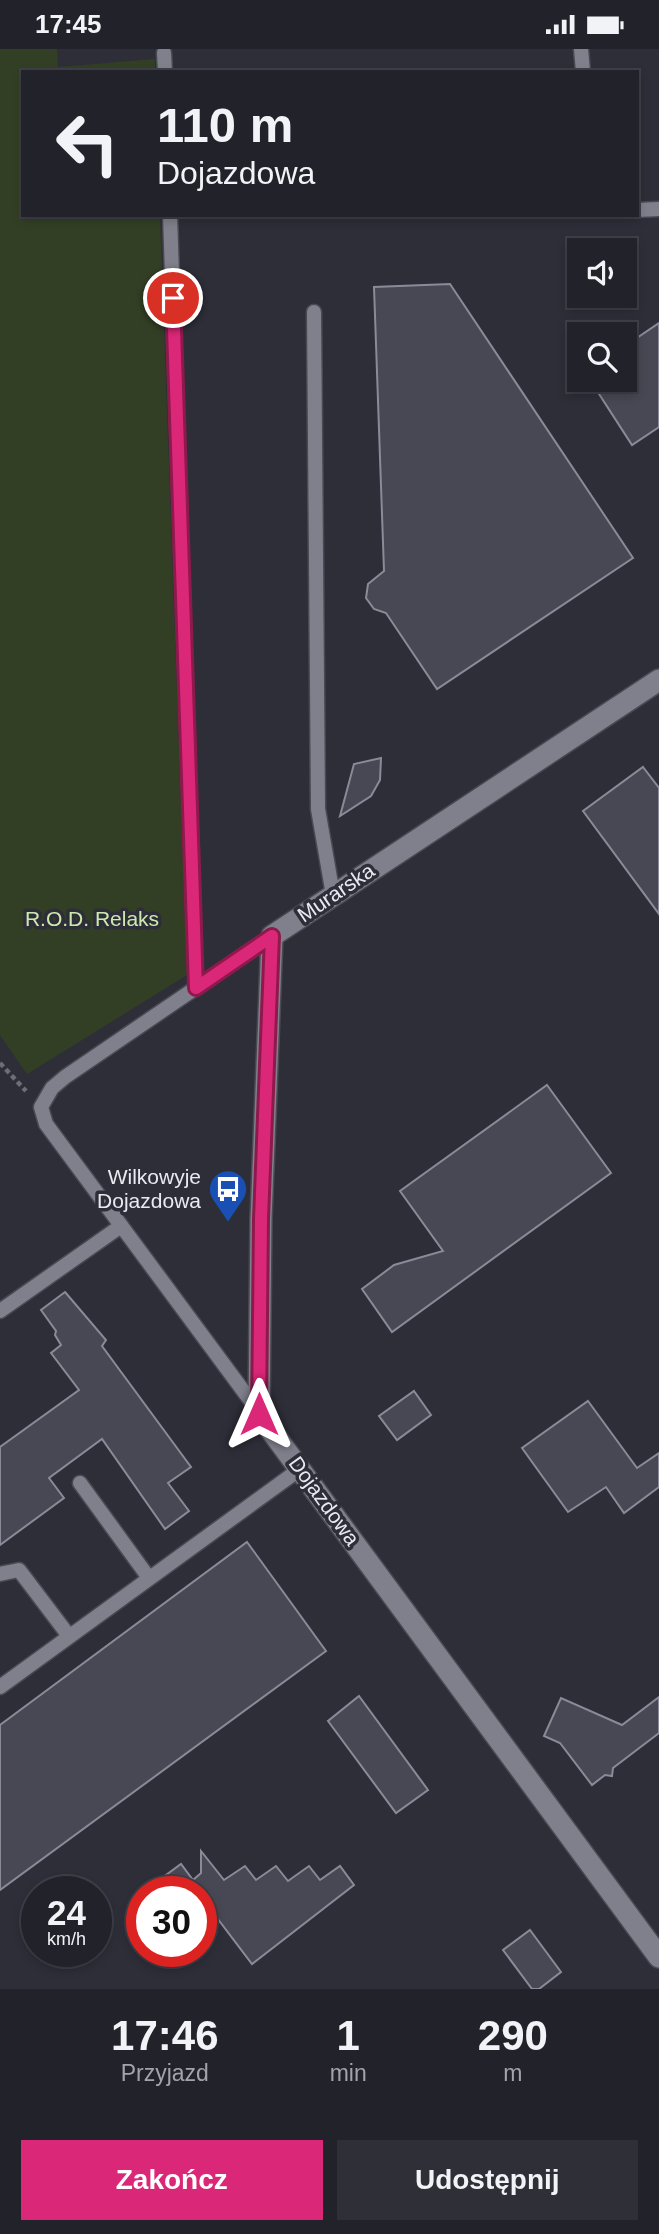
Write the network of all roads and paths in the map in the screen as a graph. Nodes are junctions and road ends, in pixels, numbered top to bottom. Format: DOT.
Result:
graph roads {
  1 [pos="581,49"];
  2 [pos="164,53"];
  3 [pos="165,70"];
  4 [pos="583,70"];
  5 [pos="659,209"];
  6 [pos="639,210"];
  7 [pos="170,217"];
  8 [pos="314,311"];
  9 [pos="659,680"];
  10 [pos="333,895"];
  11 [pos="272,936"];
  12 [pos="196,988"];
  13 [pos="0,1063"];
  14 [pos="41,1107"];
  15 [pos="121,1226"];
  16 [pos="0,1311"];
  17 [pos="259,1414"];
  18 [pos="300,1469"];
  19 [pos="79,1483"];
  20 [pos="0,1574"];
  21 [pos="149,1578"];
  22 [pos="69,1636"];
  23 [pos="0,1686"];
  24 [pos="659,1957"];
  1 -- 4 [label="lane"];
  2 -- 3 [label="lane"];
  5 -- 6 [label="lane"];
  7 -- 12 [label="lane"];
  8 -- 10 [label="lane"];
  9 -- 10 [label="street, Murarska"];
  10 -- 11 [label="street, Murarska"];
  11 -- 12 [label="lane"];
  11 -- 17 [label="street"];
  12 -- 14 [label="lane"];
  13 -- 14 [label="path"];
  14 -- 15 [label="lane, Dojazdowa"];
  15 -- 16 [label="lane"];
  15 -- 17 [label="lane, Dojazdowa"];
  17 -- 18 [label="street, Dojazdowa"];
  18 -- 21 [label="lane"];
  18 -- 24 [label="street, Dojazdowa"];
  19 -- 21 [label="lane"];
  20 -- 22 [label="lane"];
  21 -- 22 [label="lane"];
  22 -- 23 [label="lane"];
}
